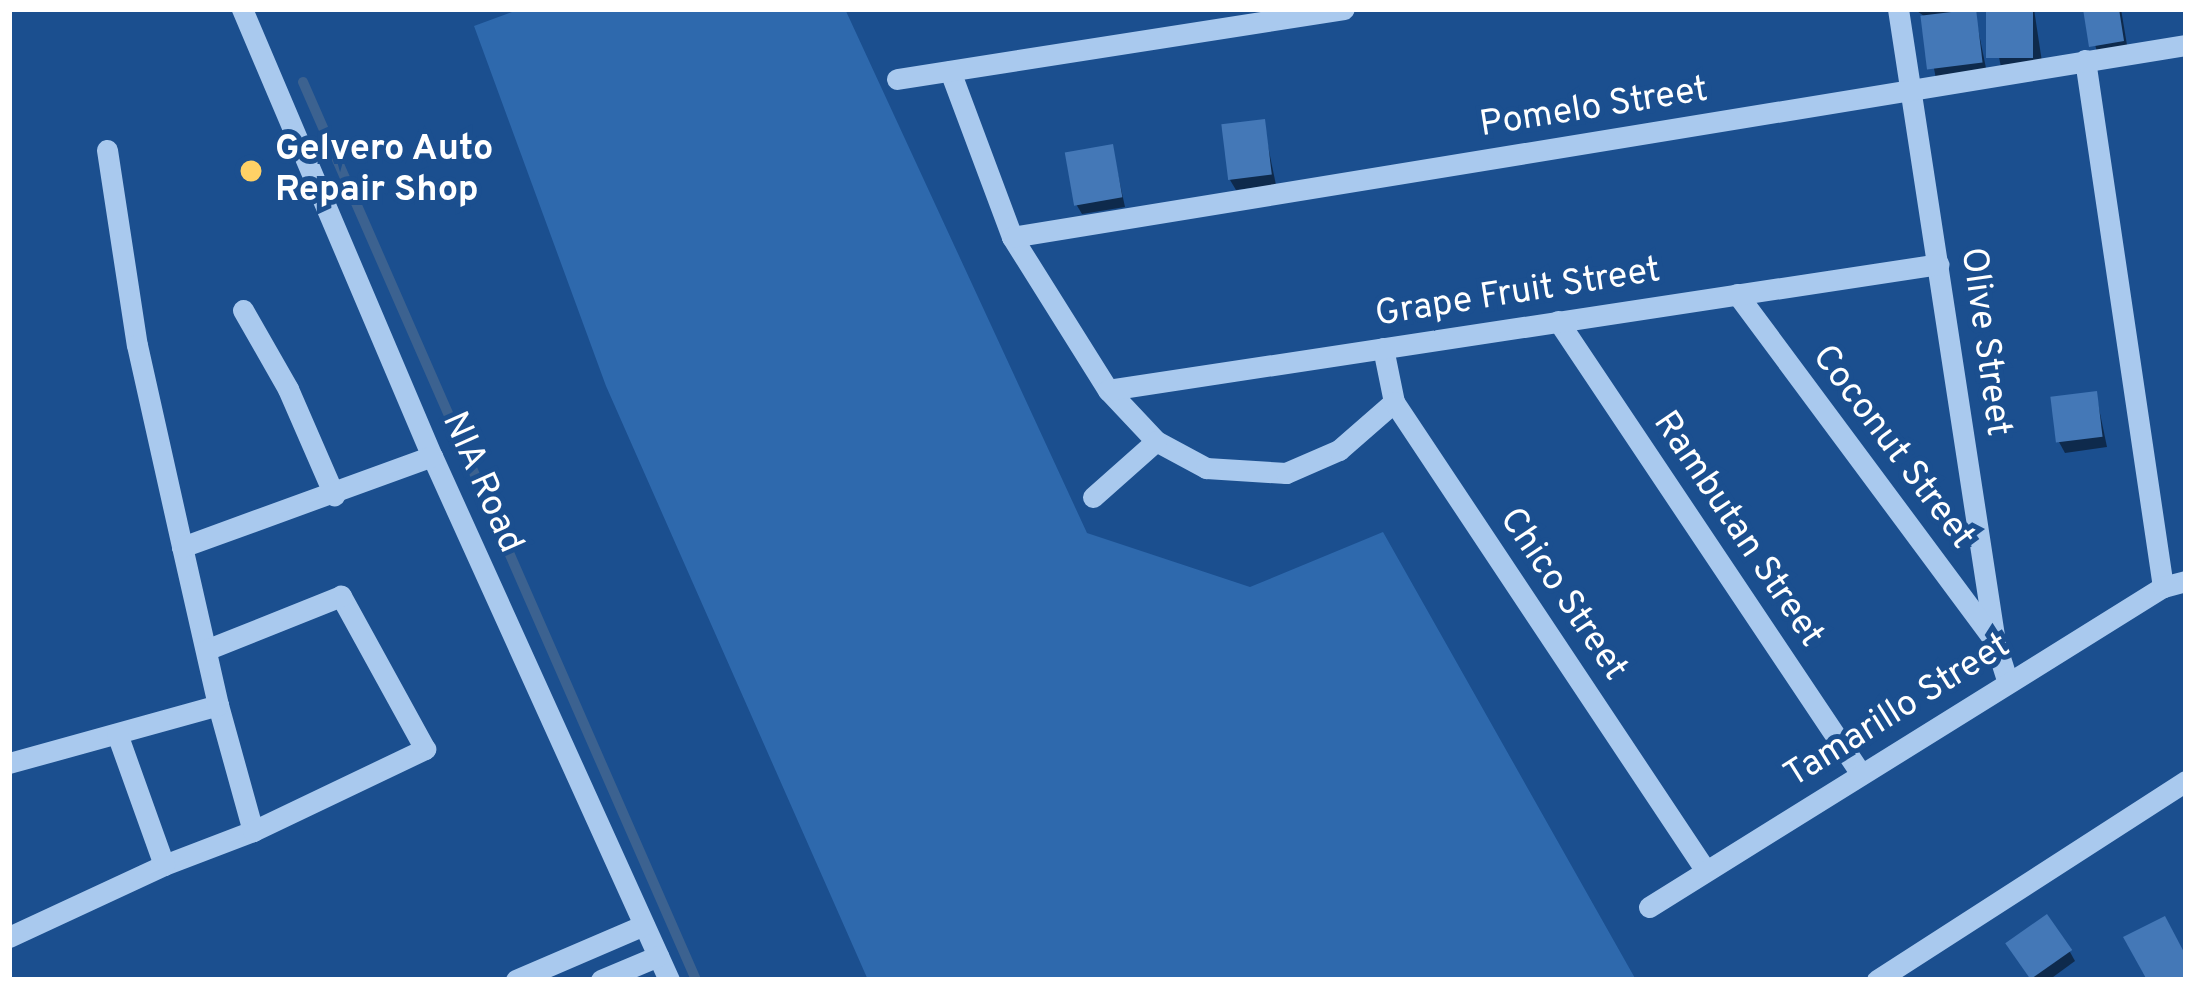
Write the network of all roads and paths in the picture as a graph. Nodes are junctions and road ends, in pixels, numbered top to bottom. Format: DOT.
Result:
graph roads {
  1 [pos="242,9"];
  2 [pos="1344,9"];
  3 [pos="1898,9"];
  4 [pos="2186,45"];
  5 [pos="2085,60"];
  6 [pos="950,71"];
  7 [pos="897,79"];
  8 [pos="1912,92"];
  9 [pos="107,150"];
  10 [pos="1012,237"];
  11 [pos="1939,264"];
  12 [pos="1737,294"];
  13 [pos="243,310"];
  14 [pos="1558,321"];
  15 [pos="1383,348"];
  16 [pos="1108,390"];
  17 [pos="1394,402"];
  18 [pos="1156,441"];
  19 [pos="433,456"];
  20 [pos="334,495"];
  21 [pos="1093,497"];
  22 [pos="182,547"];
  23 [pos="2186,581"];
  24 [pos="2163,587"];
  25 [pos="1995,642"];
  26 [pos="206,650"];
  27 [pos="2008,683"];
  28 [pos="218,705"];
  29 [pos="117,734"];
  30 [pos="9,763"];
  31 [pos="1861,774"];
  32 [pos="2186,781"];
  33 [pos="253,830"];
  34 [pos="164,865"];
  35 [pos="1706,871"];
  36 [pos="1649,907"];
  37 [pos="644,925"];
  38 [pos="9,937"];
  39 [pos="658,956"];
  40 [pos="516,980"];
  41 [pos="602,980"];
  42 [pos="669,980"];
  43 [pos="1877,980"];
  1 -- 19 [label="street, NIA Road"];
  2 -- 6 [label="street"];
  3 -- 8 [label="street, Olive Street"];
  4 -- 5 [label="street, Pomelo Street"];
  5 -- 8 [label="street, Pomelo Street"];
  5 -- 24 [label="street"];
  6 -- 7 [label="street"];
  6 -- 10 [label="street"];
  8 -- 10 [label="street, Pomelo Street"];
  8 -- 11 [label="street, Olive Street"];
  9 -- 22 [label="street"];
  10 -- 16 [label="street"];
  11 -- 12 [label="street, Grape Fruit Street"];
  11 -- 25 [label="street, Olive Street"];
  12 -- 14 [label="street, Grape Fruit Street"];
  12 -- 25 [label="street, Coconut Street"];
  13 -- 20 [label="street"];
  14 -- 15 [label="street, Grape Fruit Street"];
  14 -- 31 [label="street, Rambutan Street"];
  15 -- 16 [label="street, Grape Fruit Street"];
  15 -- 17 [label="street, Chico Street"];
  16 -- 18 [label="street"];
  17 -- 18 [label="street"];
  17 -- 35 [label="street, Chico Street"];
  18 -- 21 [label="street"];
  19 -- 20 [label="street"];
  19 -- 37 [label="street, NIA Road"];
  20 -- 22 [label="street"];
  22 -- 26 [label="street"];
  23 -- 24 [label="street, Tamarillo Street"];
  24 -- 27 [label="street, Tamarillo Street"];
  25 -- 27 [label="street, Olive Street"];
  26 -- 28 [label="street"];
  26 -- 33 [label="street"];
  27 -- 31 [label="street, Tamarillo Street"];
  28 -- 29 [label="street"];
  28 -- 33 [label="street"];
  29 -- 30 [label="street"];
  29 -- 34 [label="street"];
  31 -- 35 [label="street, Tamarillo Street"];
  32 -- 43 [label="street"];
  33 -- 34 [label="street"];
  34 -- 38 [label="street"];
  35 -- 36 [label="street, Tamarillo Street"];
  37 -- 39 [label="street, NIA Road"];
  37 -- 40 [label="street"];
  39 -- 41 [label="street"];
  39 -- 42 [label="street, NIA Road"];
}
